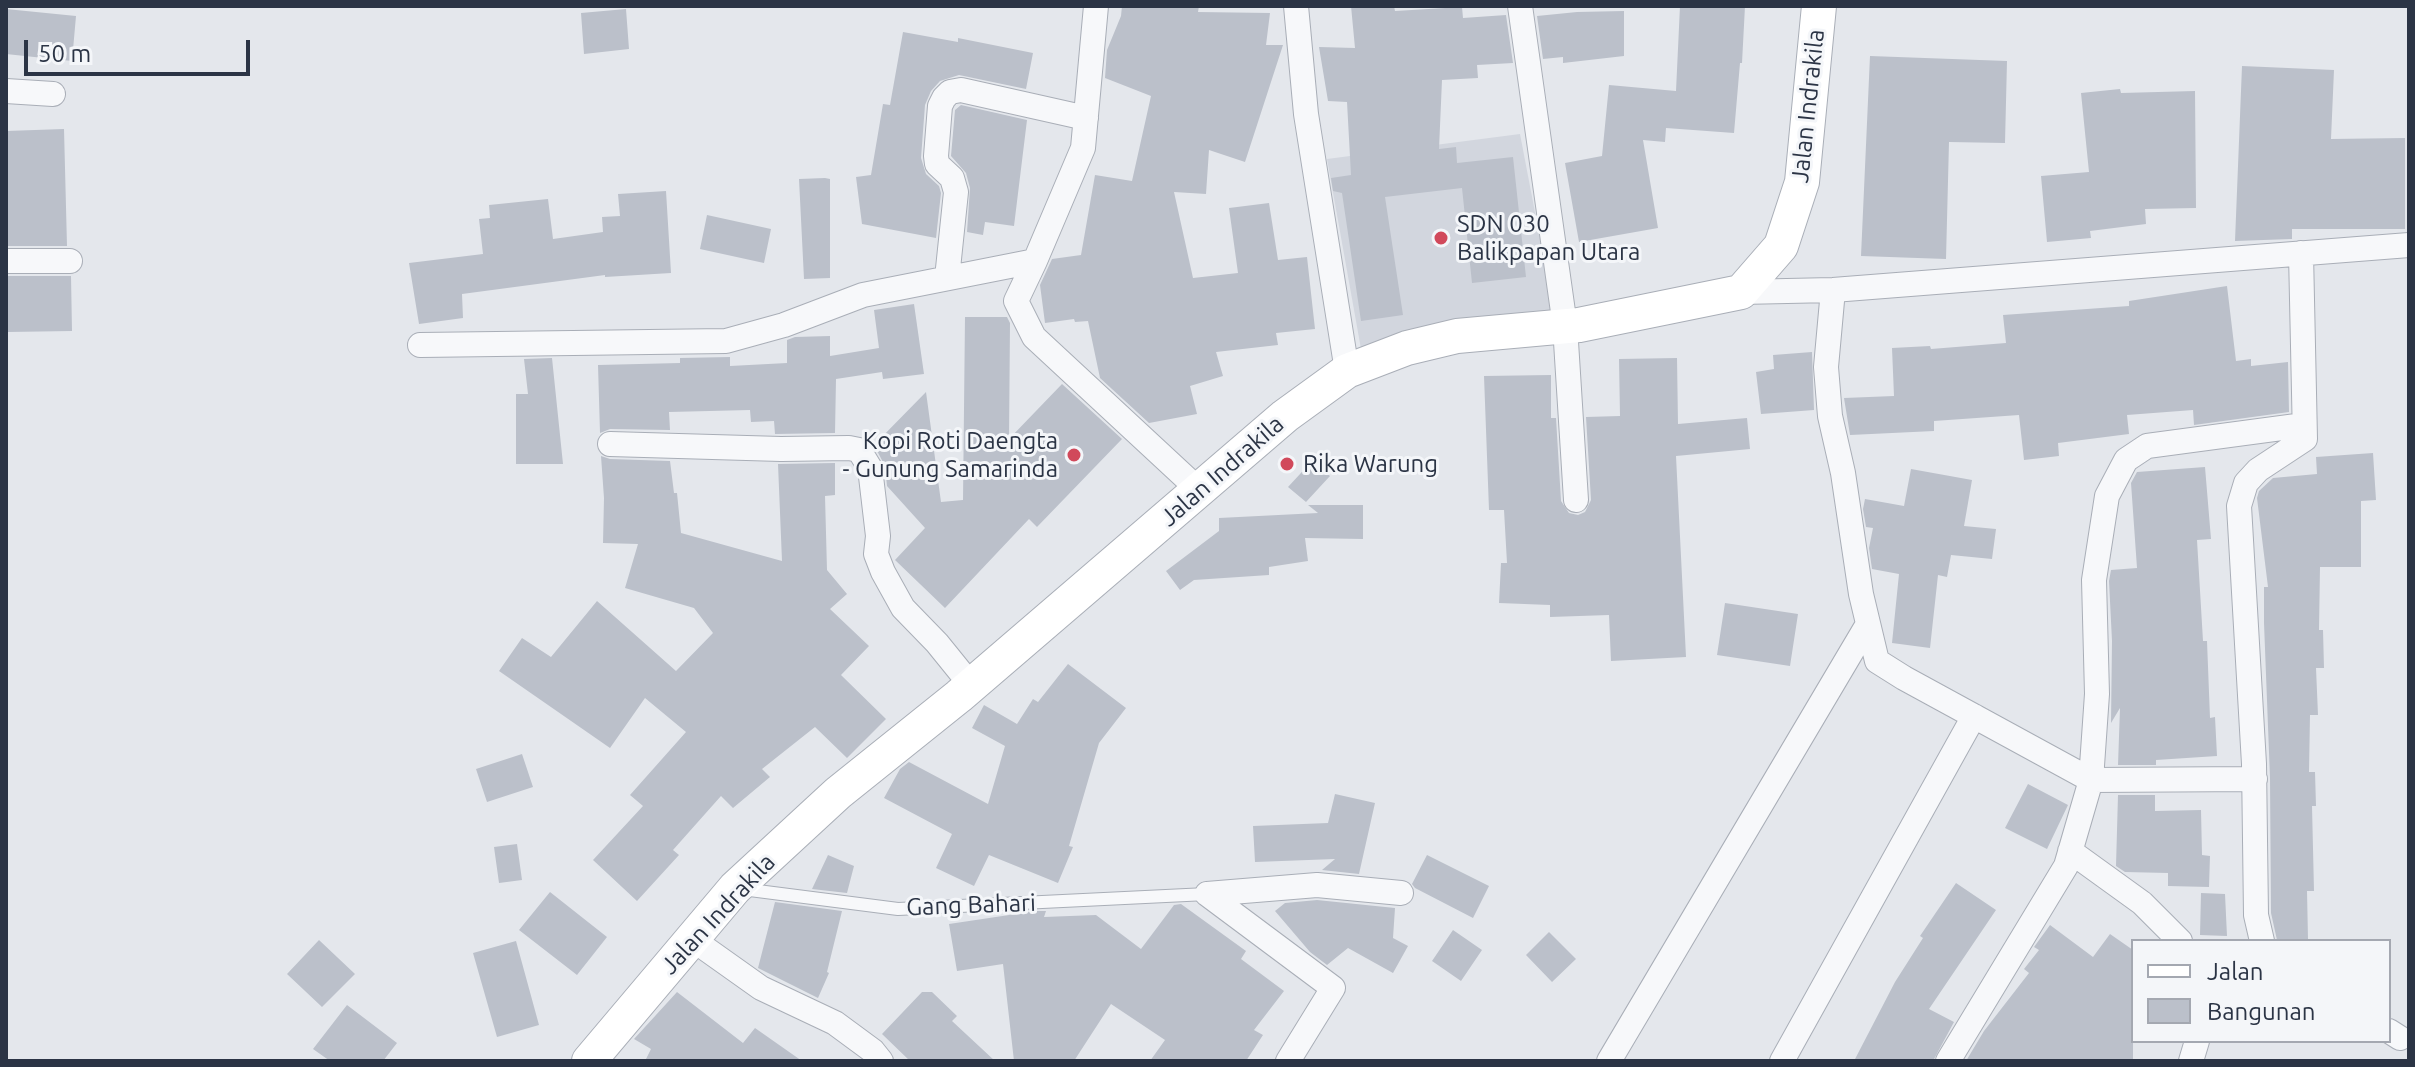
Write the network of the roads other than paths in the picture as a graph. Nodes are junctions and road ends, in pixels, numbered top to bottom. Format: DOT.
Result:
graph roads {
  1 [pos="1096,6"];
  2 [pos="1296,6"];
  3 [pos="1520,6"];
  4 [pos="1819,6"];
  5 [pos="6,91"];
  6 [pos="53,94"];
  7 [pos="1086,118"];
  8 [pos="2409,245"];
  9 [pos="2301,253"];
  10 [pos="6,261"];
  11 [pos="70,261"];
  12 [pos="1035,261"];
  13 [pos="947,278"];
  14 [pos="1833,290"];
  15 [pos="1741,292"];
  16 [pos="1565,326"];
  17 [pos="420,345"];
  18 [pos="1347,371"];
  19 [pos="2304,425"];
  20 [pos="610,444"];
  21 [pos="1200,491"];
  22 [pos="1576,500"];
  23 [pos="1868,624"];
  24 [pos="971,685"];
  25 [pos="1974,716"];
  26 [pos="2255,779"];
  27 [pos="2091,780"];
  28 [pos="2070,851"];
  29 [pos="735,888"];
  30 [pos="1401,893"];
  31 [pos="1207,894"];
  32 [pos="692,939"];
  33 [pos="2178,939"];
  34 [pos="2262,939"];
  35 [pos="589,1061"];
  36 [pos="881,1061"];
  37 [pos="1288,1061"];
  38 [pos="1609,1061"];
  39 [pos="1782,1061"];
  40 [pos="1948,1061"];
  1 -- 7 [label="street"];
  2 -- 18 [label="street"];
  3 -- 16 [label="street"];
  4 -- 15 [label="street, Jalan Indrakila"];
  5 -- 6 [label="street"];
  7 -- 12 [label="street"];
  7 -- 13 [label="street"];
  8 -- 9 [label="street"];
  9 -- 14 [label="street"];
  9 -- 19 [label="street"];
  10 -- 11 [label="street"];
  12 -- 13 [label="street"];
  12 -- 21 [label="street"];
  13 -- 17 [label="street"];
  14 -- 15 [label="street"];
  14 -- 23 [label="street"];
  15 -- 16 [label="street, Jalan Indrakila"];
  16 -- 18 [label="street, Jalan Indrakila"];
  16 -- 22 [label="street"];
  18 -- 21 [label="street, Jalan Indrakila"];
  19 -- 26 [label="street"];
  19 -- 27 [label="street"];
  20 -- 24 [label="street"];
  21 -- 24 [label="street, Jalan Indrakila"];
  23 -- 25 [label="street"];
  23 -- 38 [label="street"];
  24 -- 29 [label="street, Jalan Indrakila"];
  25 -- 27 [label="street"];
  25 -- 39 [label="street"];
  26 -- 27 [label="street"];
  26 -- 34 [label="street"];
  27 -- 28 [label="street"];
  28 -- 33 [label="street"];
  28 -- 40 [label="street"];
  29 -- 31 [label="lane, Gang Bahari"];
  29 -- 32 [label="street, Jalan Indrakila"];
  30 -- 31 [label="street"];
  31 -- 37 [label="street"];
  32 -- 35 [label="street, Jalan Indrakila"];
  32 -- 36 [label="street"];
}
